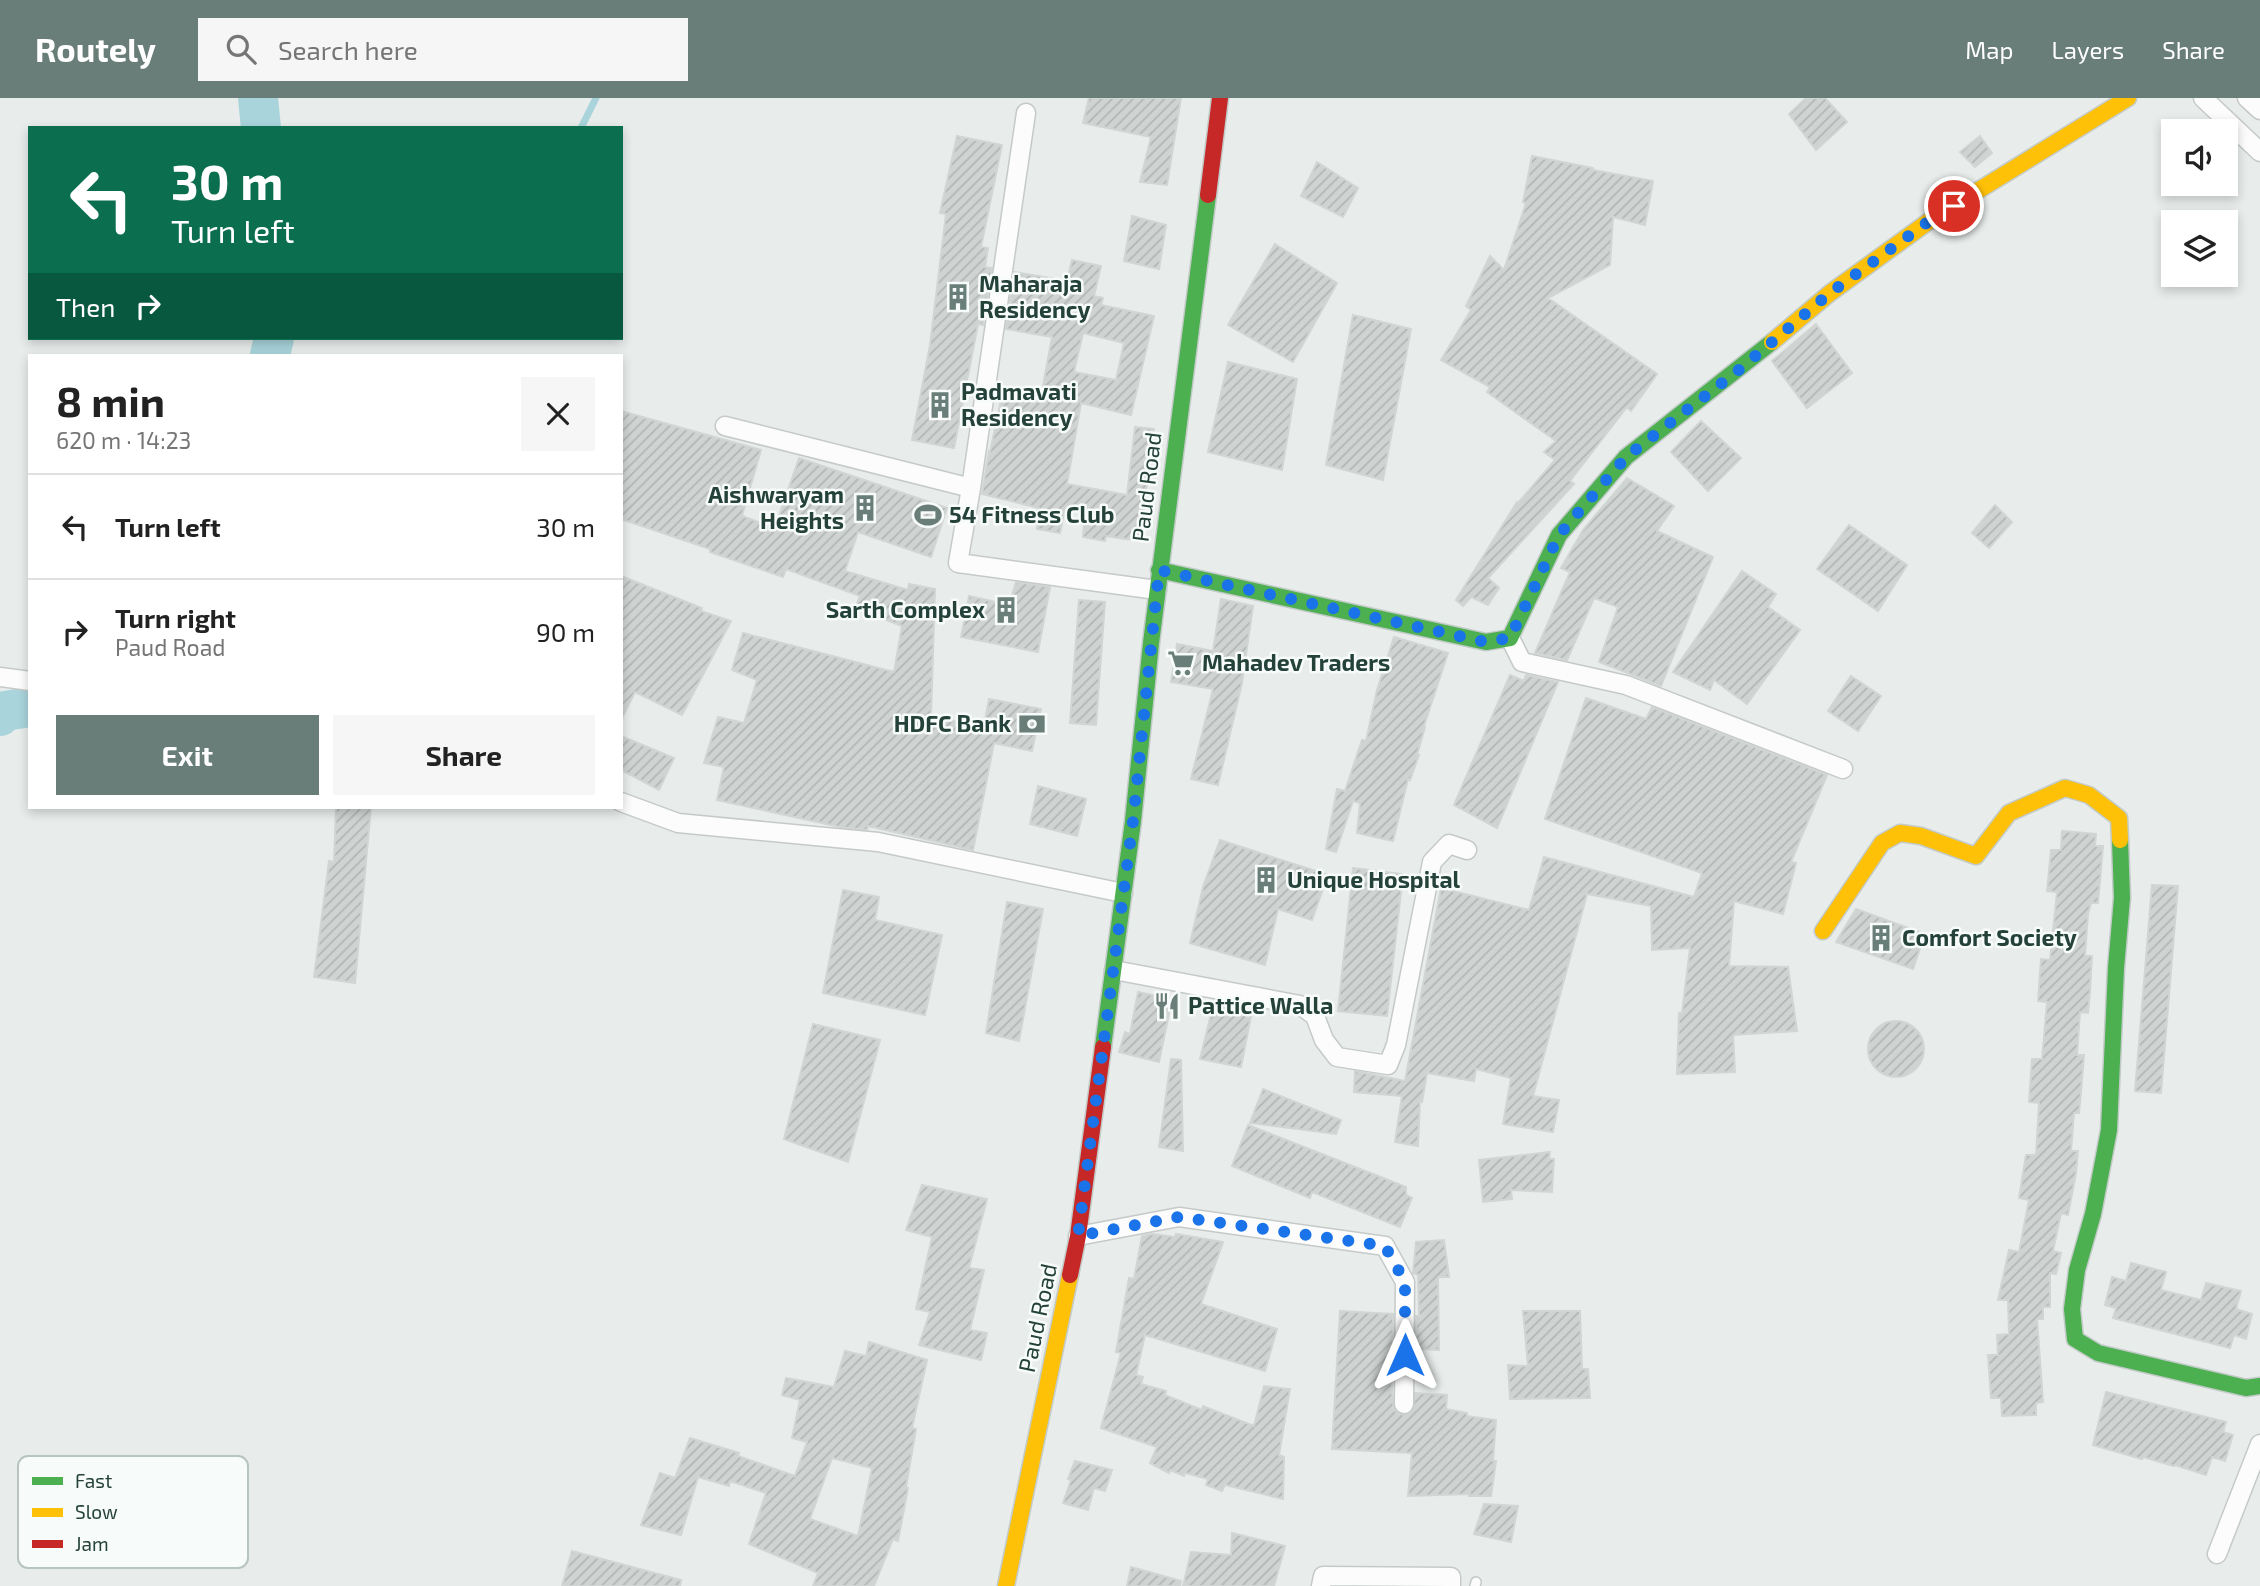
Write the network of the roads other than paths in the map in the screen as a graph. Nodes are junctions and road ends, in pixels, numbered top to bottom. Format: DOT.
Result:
graph roads {
  1 [pos="1220,98"];
  2 [pos="2128,98"];
  3 [pos="2203,98"];
  4 [pos="2247,98"];
  5 [pos="2260,110"];
  6 [pos="1026,113"];
  7 [pos="2260,152"];
  8 [pos="725,426"];
  9 [pos="971,488"];
  10 [pos="1159,570"];
  11 [pos="1157,590"];
  12 [pos="1510,638"];
  13 [pos="0,677"];
  14 [pos="28,681"];
  15 [pos="1843,769"];
  16 [pos="623,803"];
  17 [pos="1467,850"];
  18 [pos="1124,893"];
  19 [pos="1823,932"];
  20 [pos="1114,970"];
  21 [pos="1078,1236"];
  22 [pos="2260,1387"];
  23 [pos="1404,1404"];
  24 [pos="2260,1444"];
  25 [pos="2217,1554"];
  26 [pos="1006,1586"];
  27 [pos="1321,1586"];
  28 [pos="1451,1586"];
  1 -- 10 [label="street, Paud Road"];
  2 -- 12 [label="street"];
  3 -- 7 [label="street"];
  4 -- 5 [label="street"];
  6 -- 9 [label="street"];
  8 -- 9 [label="street"];
  9 -- 11 [label="street"];
  10 -- 11 [label="street, Paud Road"];
  10 -- 12 [label="street"];
  11 -- 18 [label="street, Paud Road"];
  12 -- 15 [label="street"];
  13 -- 14 [label="street"];
  16 -- 18 [label="street"];
  17 -- 20 [label="street"];
  18 -- 20 [label="street, Paud Road"];
  19 -- 22 [label="street"];
  20 -- 21 [label="street, Paud Road"];
  21 -- 23 [label="street"];
  21 -- 26 [label="street, Paud Road"];
  24 -- 25 [label="street"];
  27 -- 28 [label="street"];
}
